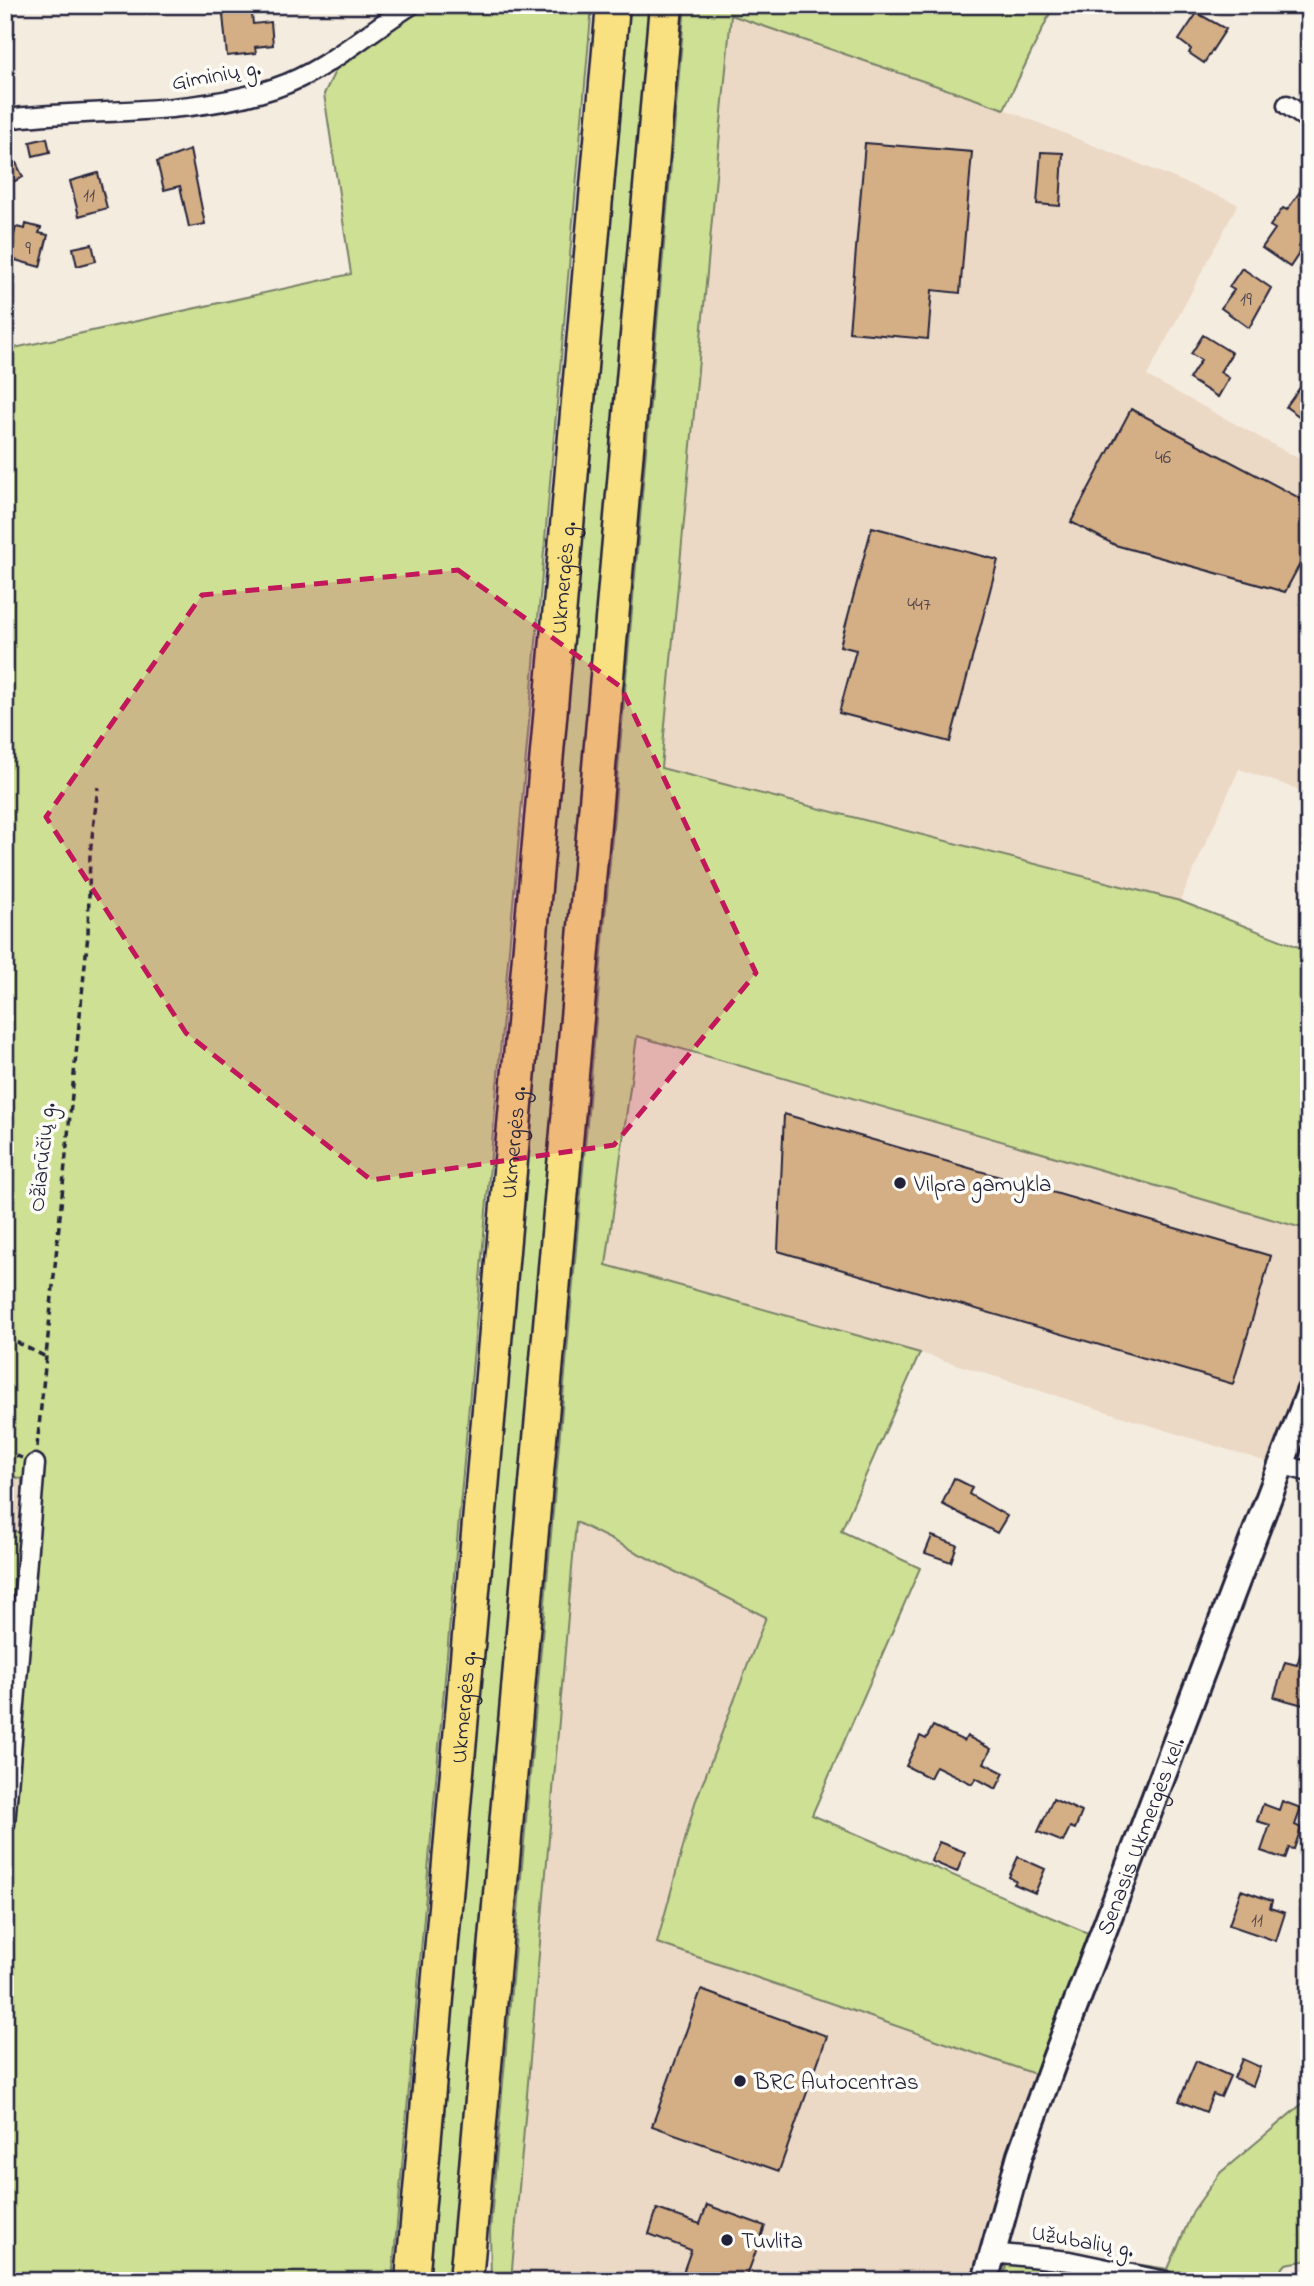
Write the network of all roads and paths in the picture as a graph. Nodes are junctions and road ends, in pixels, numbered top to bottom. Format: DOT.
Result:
graph roads {
  1 [pos="411,5"];
  2 [pos="613,5"];
  3 [pos="666,5"];
  4 [pos="1287,105"];
  5 [pos="5,119"];
  6 [pos="1309,120"];
  7 [pos="98,788"];
  8 [pos="5,1341"];
  9 [pos="46,1357"];
  10 [pos="1309,1392"];
  11 [pos="35,1464"];
  12 [pos="1281,1464"];
  13 [pos="1309,1472"];
  14 [pos="5,1824"];
  15 [pos="479,2127"];
  16 [pos="992,2252"];
  17 [pos="412,2281"];
  18 [pos="466,2281"];
  19 [pos="486,2281"];
  20 [pos="985,2281"];
  21 [pos="1165,2281"];
  1 -- 5 [label="street, Giminių g."];
  2 -- 17 [label="highway, Ukmergės g."];
  3 -- 15 [label="highway"];
  4 -- 6 [label="street"];
  7 -- 9 [label="path, Ožiarūčių g."];
  8 -- 9 [label="path"];
  9 -- 11 [label="path, Ožiarūčių g."];
  10 -- 12 [label="main road, Senasis Ukmergės kel."];
  11 -- 14 [label="street"];
  12 -- 13 [label="street"];
  12 -- 16 [label="main road, Senasis Ukmergės kel."];
  15 -- 18 [label="highway"];
  15 -- 19 [label="highway"];
  16 -- 20 [label="main road, Senasis Ukmergės kel."];
  16 -- 21 [label="street, Užubalių g."];
}
